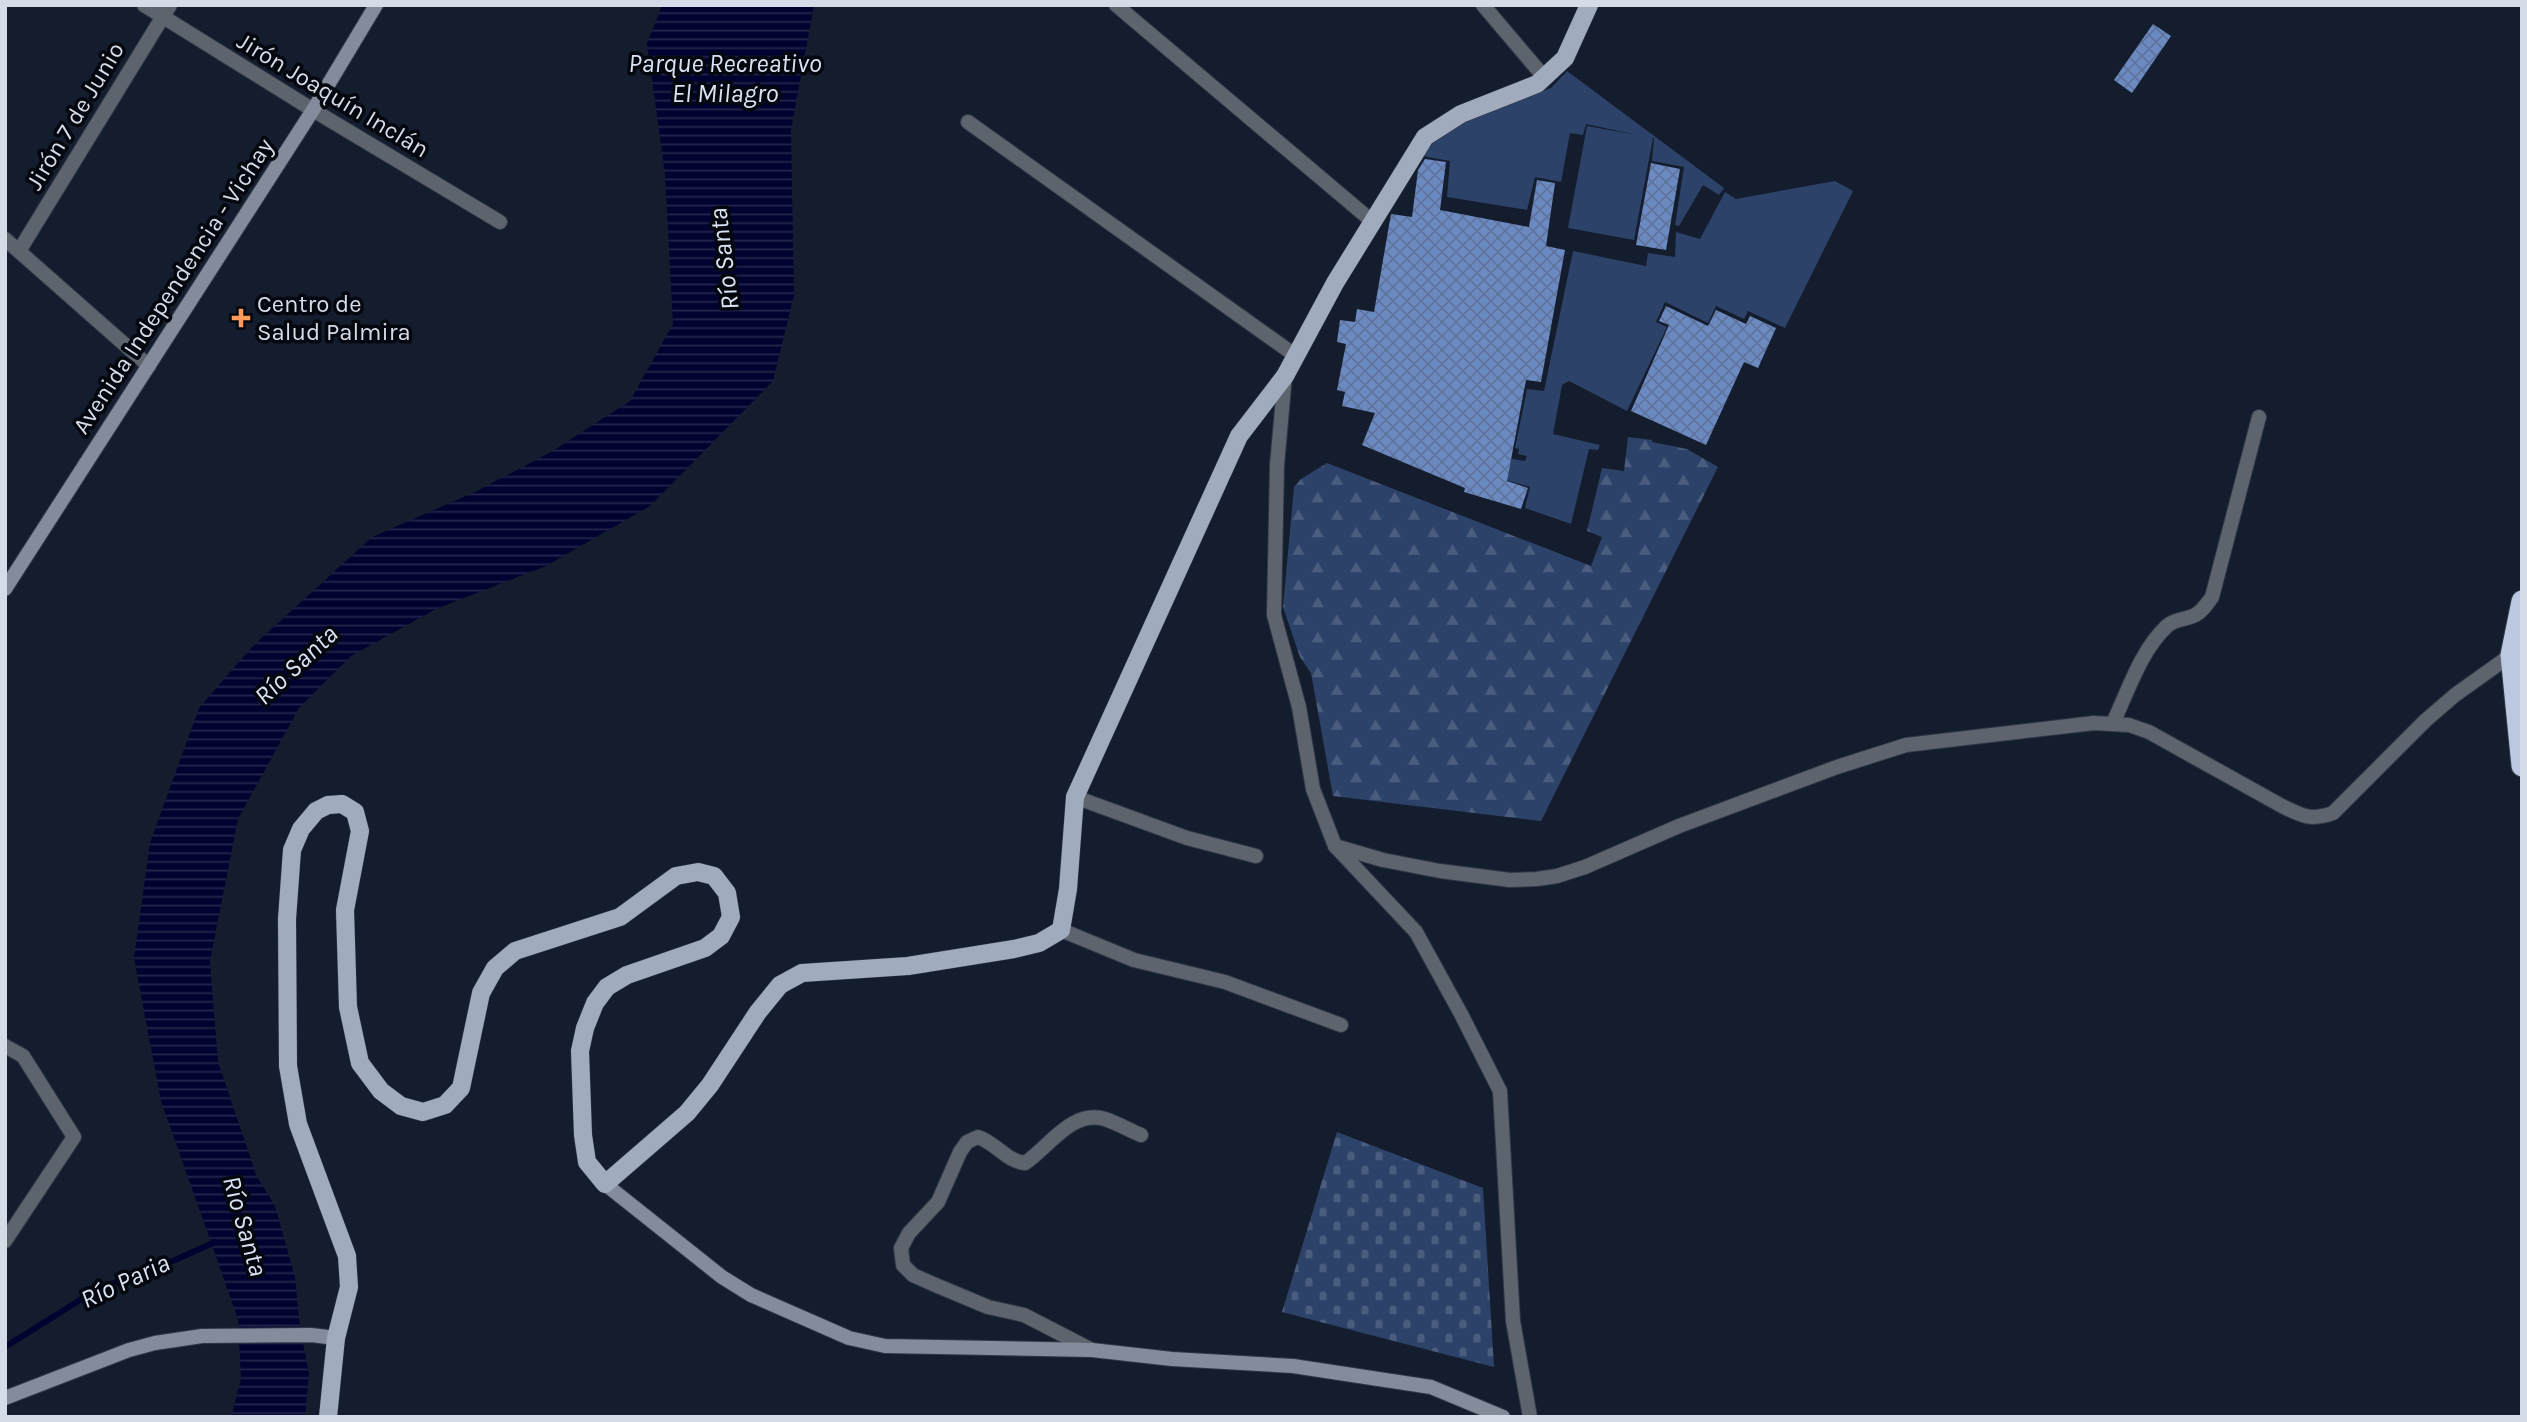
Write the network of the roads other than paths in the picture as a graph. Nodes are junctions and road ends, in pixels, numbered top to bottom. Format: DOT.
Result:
graph roads {
  1 [pos="144,5"];
  2 [pos="376,5"];
  3 [pos="1116,5"];
  4 [pos="1483,5"];
  5 [pos="1589,5"];
  6 [pos="166,11"];
  7 [pos="1544,77"];
  8 [pos="313,110"];
  9 [pos="968,122"];
  10 [pos="500,222"];
  11 [pos="1373,222"];
  12 [pos="5,239"];
  13 [pos="19,251"];
  14 [pos="1296,356"];
  15 [pos="149,366"];
  16 [pos="1285,376"];
  17 [pos="2259,417"];
  18 [pos="5,589"];
  19 [pos="2522,601"];
  20 [pos="2511,654"];
  21 [pos="2113,723"];
  22 [pos="2522,766"];
  23 [pos="1075,797"];
  24 [pos="1335,846"];
  25 [pos="1256,856"];
  26 [pos="1061,930"];
  27 [pos="1341,1025"];
  28 [pos="5,1046"];
  29 [pos="1141,1135"];
  30 [pos="605,1184"];
  31 [pos="5,1241"];
  32 [pos="336,1338"];
  33 [pos="1092,1350"];
  34 [pos="5,1398"];
  35 [pos="328,1417"];
  36 [pos="1503,1417"];
  37 [pos="1530,1417"];
  1 -- 6 [label="street, Jirón Joaquín Inclán"];
  2 -- 8 [label="main road, Avenida Independencia - Vichay"];
  3 -- 11 [label="street"];
  4 -- 7 [label="street"];
  5 -- 7 [label="main road"];
  6 -- 8 [label="street, Jirón Joaquín Inclán"];
  6 -- 13 [label="street, Jirón 7 de Junio"];
  7 -- 11 [label="main road"];
  8 -- 10 [label="street, Jirón Joaquín Inclán"];
  8 -- 15 [label="main road, Avenida Independencia - Vichay"];
  9 -- 14 [label="street"];
  11 -- 14 [label="main road"];
  12 -- 13 [label="street"];
  13 -- 15 [label="street"];
  14 -- 16 [label="main road"];
  15 -- 18 [label="main road, Avenida Independencia - Vichay"];
  16 -- 23 [label="main road"];
  16 -- 24 [label="street"];
  17 -- 21 [label="street"];
  19 -- 20 [label="highway"];
  20 -- 21 [label="street"];
  20 -- 22 [label="highway"];
  21 -- 24 [label="street"];
  23 -- 25 [label="street"];
  23 -- 26 [label="main road"];
  24 -- 37 [label="street"];
  26 -- 27 [label="street"];
  26 -- 30 [label="main road"];
  28 -- 31 [label="street"];
  29 -- 33 [label="street"];
  30 -- 32 [label="main road"];
  30 -- 33 [label="main road"];
  32 -- 34 [label="main road"];
  32 -- 35 [label="main road"];
  33 -- 36 [label="main road"];
}
